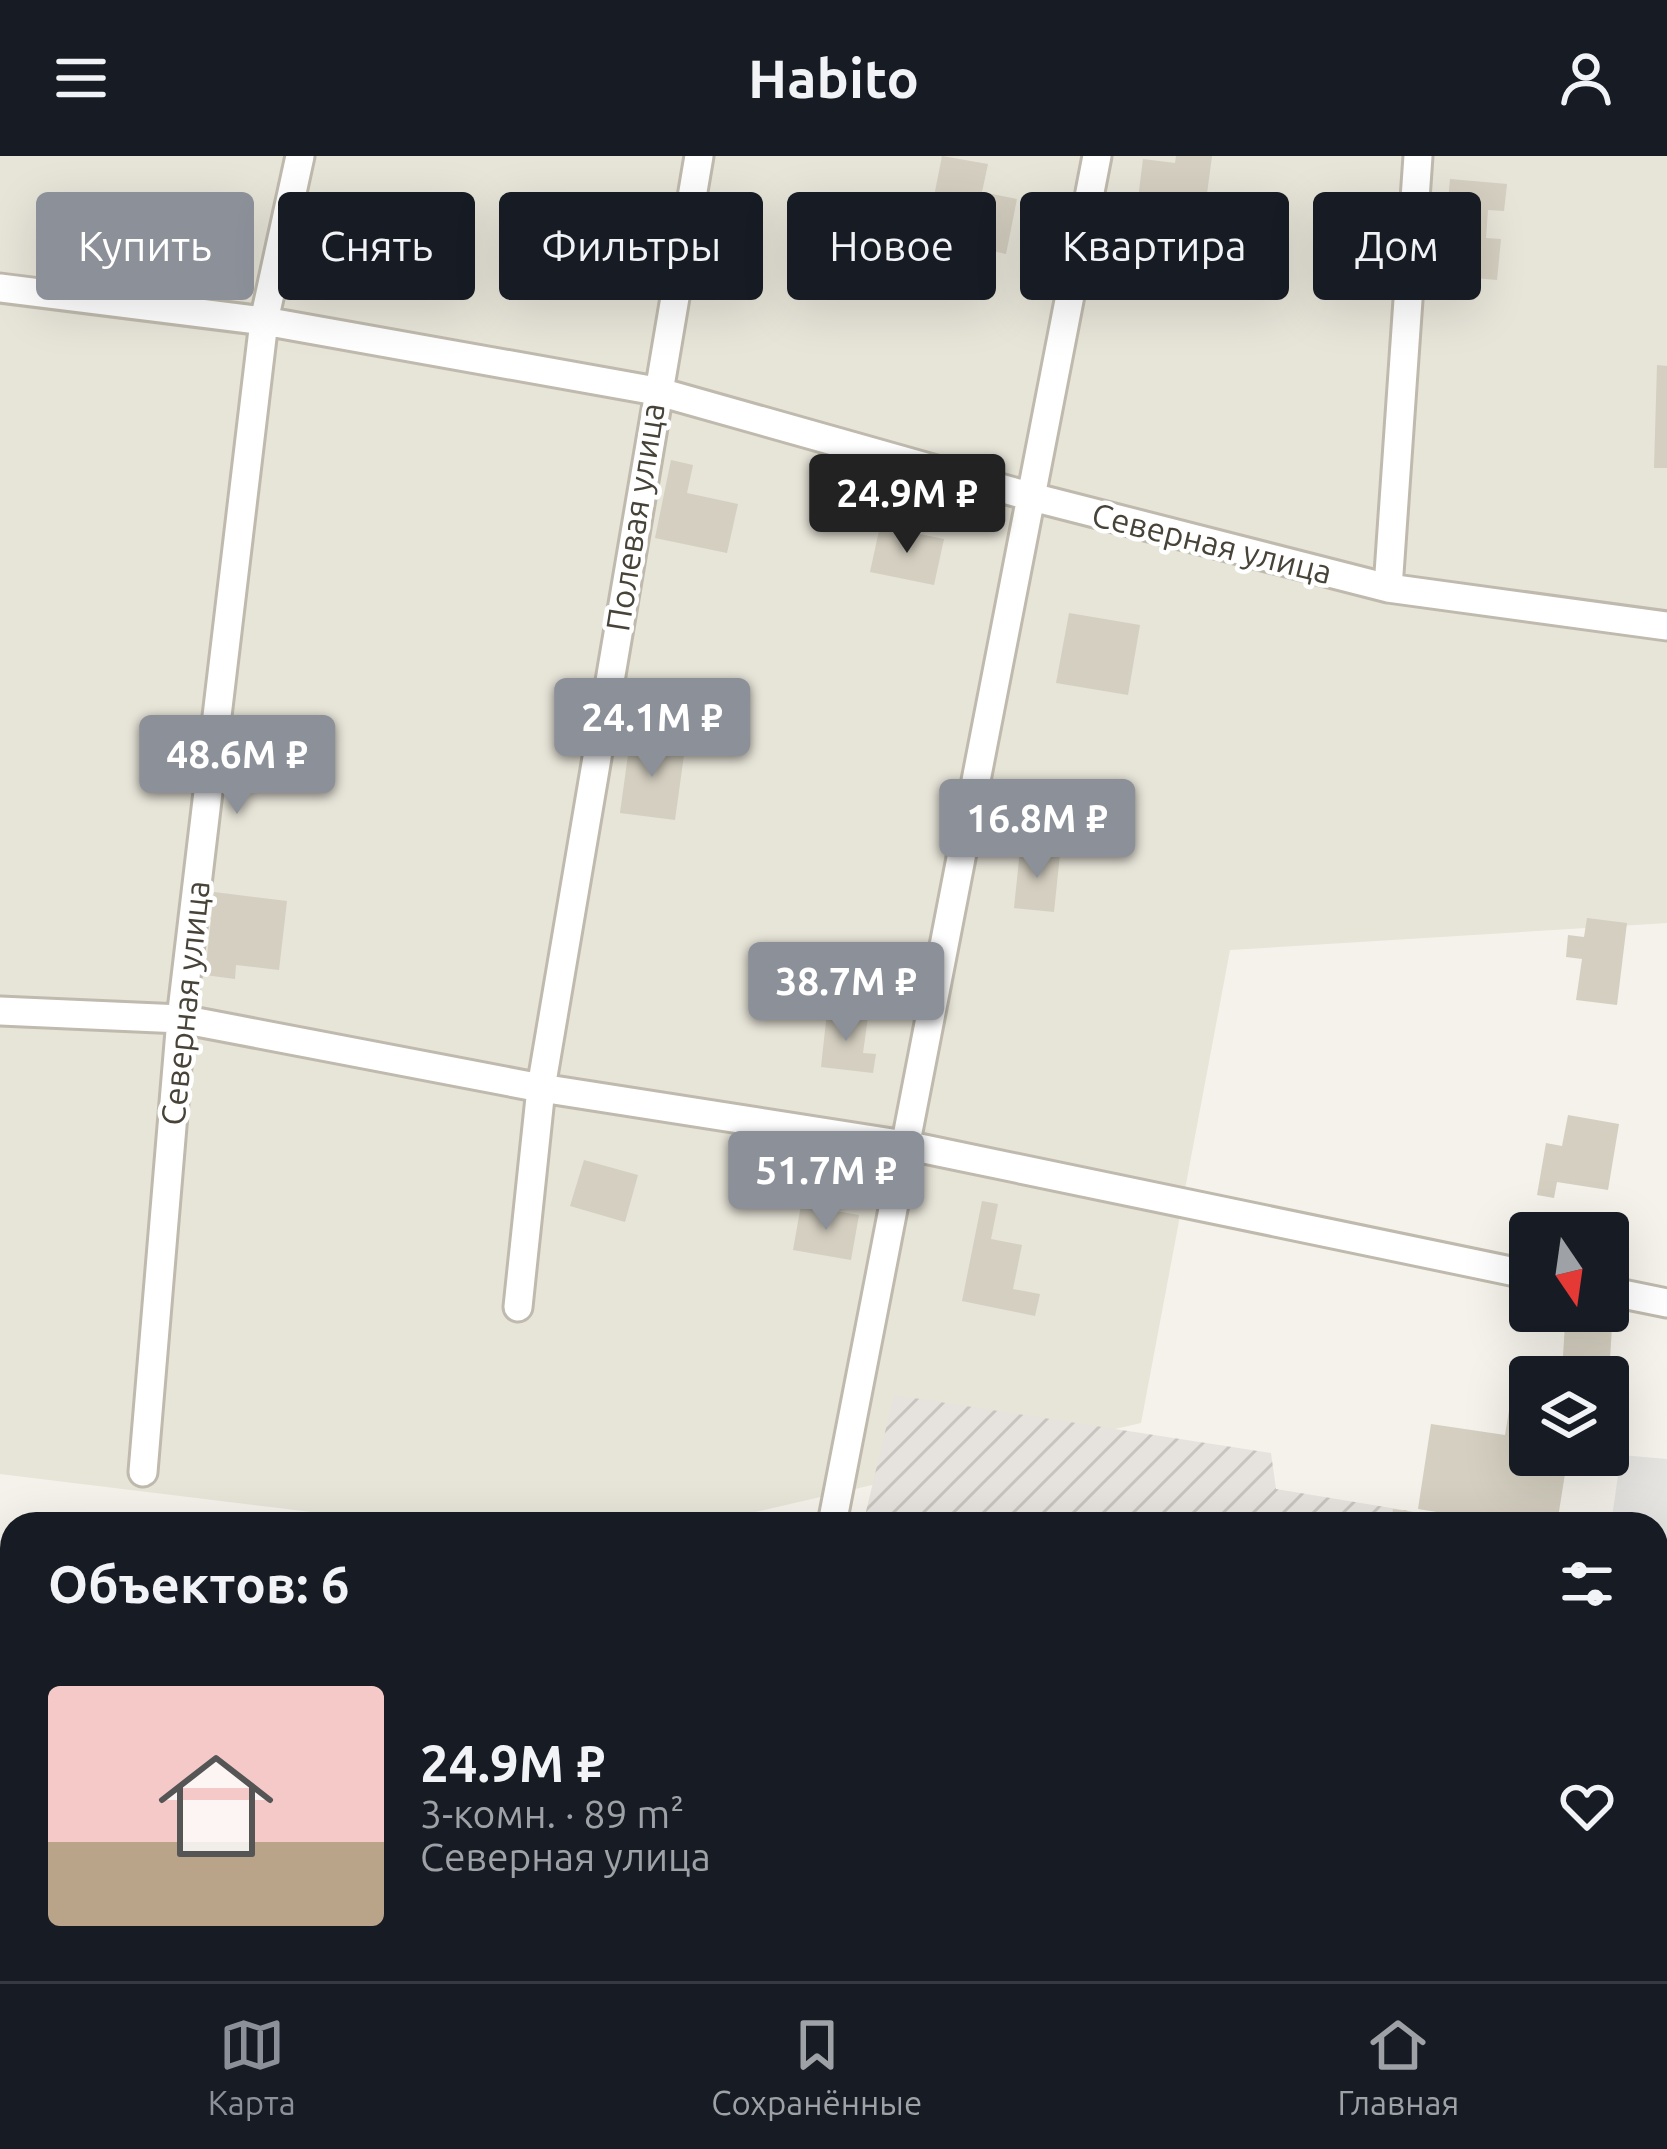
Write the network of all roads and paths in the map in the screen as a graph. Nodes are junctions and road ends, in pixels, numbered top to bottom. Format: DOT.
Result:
graph roads {
  1 [pos="300,156"];
  2 [pos="699,156"];
  3 [pos="1097,156"];
  4 [pos="1418,156"];
  5 [pos="0,288"];
  6 [pos="264,321"];
  7 [pos="656,392"];
  8 [pos="1032,496"];
  9 [pos="1388,588"];
  10 [pos="1667,626"];
  11 [pos="0,1012"];
  12 [pos="182,1019"];
  13 [pos="541,1088"];
  14 [pos="905,1145"];
  15 [pos="1509,1271"];
  16 [pos="1629,1295"];
  17 [pos="1667,1303"];
  18 [pos="518,1307"];
  19 [pos="142,1472"];
  20 [pos="834,1512"];
  1 -- 6 [label="street, Северная улица"];
  2 -- 7 [label="street, Полевая улица"];
  3 -- 8 [label="street"];
  4 -- 9 [label="street"];
  5 -- 6 [label="street, Северная улица"];
  6 -- 7 [label="street, Северная улица"];
  6 -- 12 [label="street, Северная улица"];
  7 -- 8 [label="street, Северная улица"];
  7 -- 13 [label="street, Полевая улица"];
  8 -- 9 [label="street, Северная улица"];
  8 -- 14 [label="street"];
  9 -- 10 [label="street, Северная улица"];
  11 -- 12 [label="street"];
  12 -- 13 [label="street"];
  12 -- 19 [label="street, Северная улица"];
  13 -- 14 [label="street"];
  13 -- 18 [label="street, Полевая улица"];
  14 -- 15 [label="street"];
  14 -- 20 [label="street"];
  16 -- 17 [label="street"];
}
